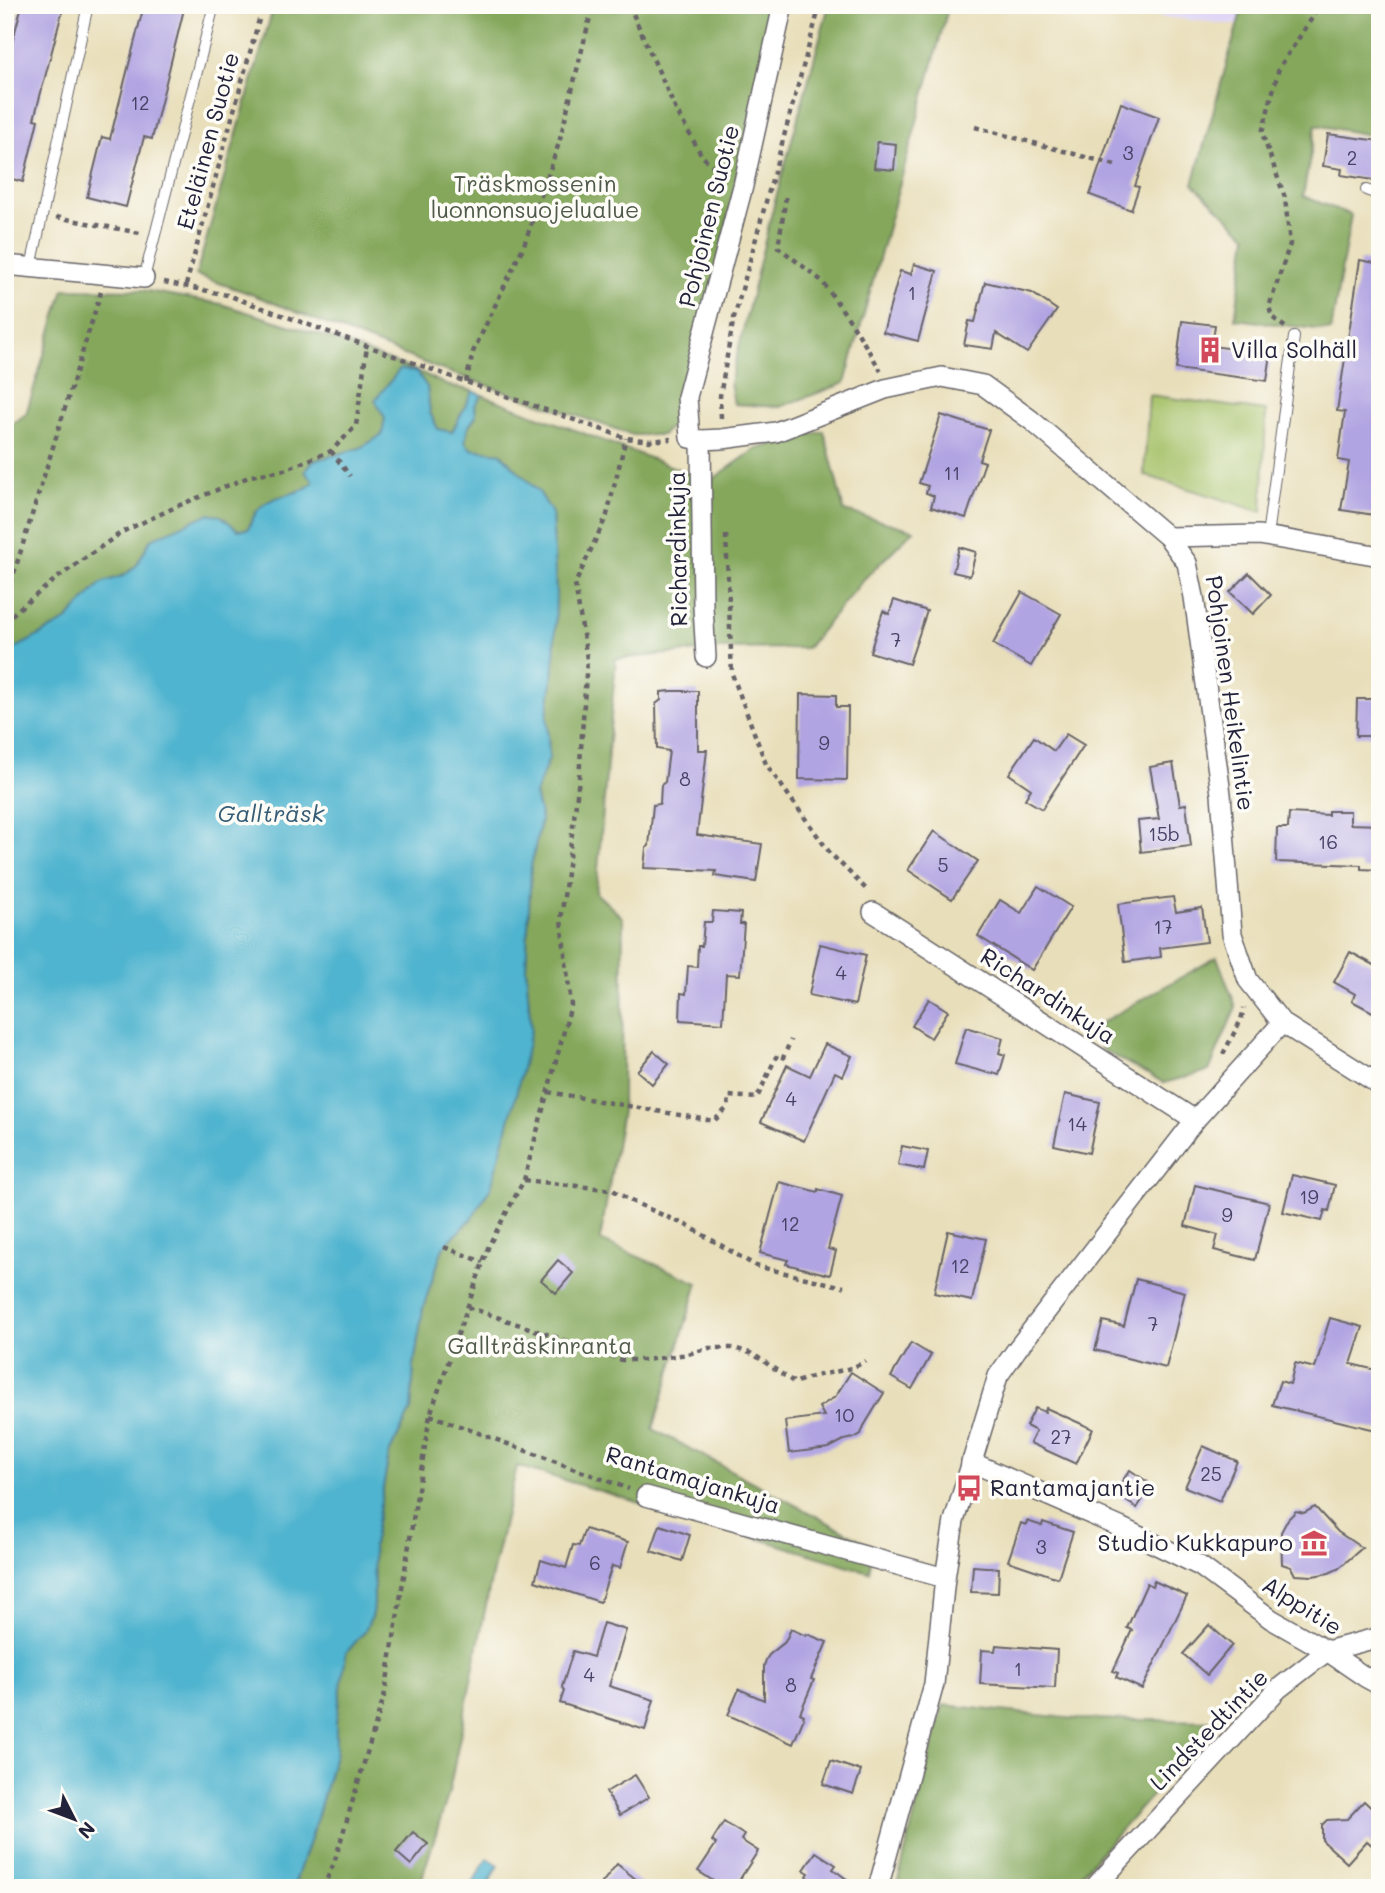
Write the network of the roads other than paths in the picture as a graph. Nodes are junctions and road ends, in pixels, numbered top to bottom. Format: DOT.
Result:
graph roads {
  1 [pos="88,5"];
  2 [pos="214,5"];
  3 [pos="783,5"];
  4 [pos="1366,190"];
  5 [pos="1380,195"];
  6 [pos="5,265"];
  7 [pos="31,267"];
  8 [pos="144,278"];
  9 [pos="1294,337"];
  10 [pos="695,439"];
  11 [pos="1268,536"];
  12 [pos="1168,537"];
  13 [pos="1380,556"];
  14 [pos="706,657"];
  15 [pos="873,912"];
  16 [pos="1282,1023"];
  17 [pos="1380,1085"];
  18 [pos="1195,1120"];
  19 [pos="971,1462"];
  20 [pos="646,1496"];
  21 [pos="945,1578"];
  22 [pos="1380,1637"];
  23 [pos="1328,1650"];
  24 [pos="1380,1685"];
  25 [pos="878,1888"];
  26 [pos="1094,1888"];
  1 -- 7 [label="lane"];
  2 -- 8 [label="lane"];
  3 -- 10 [label="street, Pohjoinen Suotie"];
  4 -- 5 [label="lane"];
  6 -- 7 [label="street"];
  7 -- 8 [label="street"];
  9 -- 11 [label="lane"];
  10 -- 12 [label="street, Pohjoinen Heikelintie"];
  10 -- 14 [label="street, Richardinkuja"];
  11 -- 12 [label="street"];
  11 -- 13 [label="street"];
  12 -- 16 [label="street, Pohjoinen Heikelintie"];
  15 -- 18 [label="street, Richardinkuja"];
  16 -- 17 [label="street, Pohjoinen Heikelintie"];
  16 -- 18 [label="street"];
  18 -- 19 [label="street"];
  19 -- 21 [label="street"];
  19 -- 23 [label="street, Alppitie"];
  20 -- 21 [label="street, Rantamajankuja"];
  21 -- 25 [label="street"];
  22 -- 23 [label="street, Lindstedtintie"];
  23 -- 24 [label="street, Alppitie"];
  23 -- 26 [label="street, Lindstedtintie"];
}
